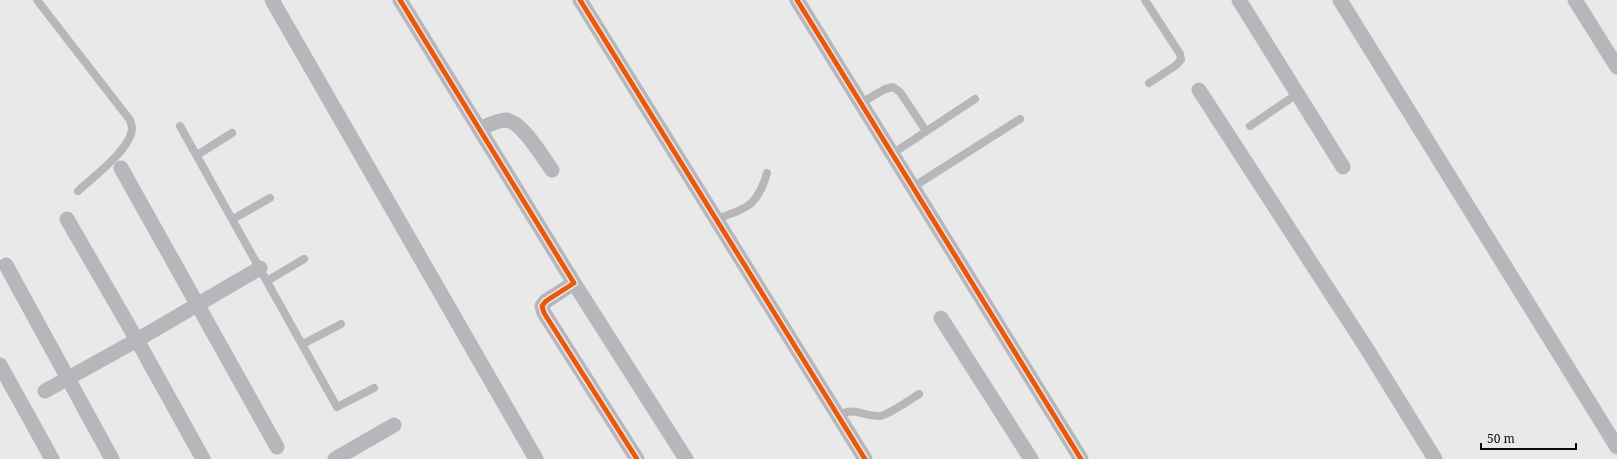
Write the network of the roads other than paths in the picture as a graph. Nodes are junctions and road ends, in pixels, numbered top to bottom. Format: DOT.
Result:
graph roads {
  1 [pos="37,0"];
  2 [pos="272,0"];
  3 [pos="400,0"];
  4 [pos="580,0"];
  5 [pos="797,0"];
  6 [pos="1145,0"];
  7 [pos="1239,0"];
  8 [pos="1340,0"];
  9 [pos="1575,0"];
  10 [pos="1617,67"];
  11 [pos="1149,83"];
  12 [pos="1199,90"];
  13 [pos="1297,94"];
  14 [pos="975,99"];
  15 [pos="861,103"];
  16 [pos="1020,119"];
  17 [pos="180,126"];
  18 [pos="1250,126"];
  19 [pos="479,130"];
  20 [pos="926,131"];
  21 [pos="232,133"];
  22 [pos="892,154"];
  23 [pos="197,155"];
  24 [pos="1343,167"];
  25 [pos="121,168"];
  26 [pos="552,170"];
  27 [pos="767,174"];
  28 [pos="913,187"];
  29 [pos="78,191"];
  30 [pos="270,198"];
  31 [pos="68,219"];
  32 [pos="233,219"];
  33 [pos="716,219"];
  34 [pos="304,259"];
  35 [pos="6,265"];
  36 [pos="260,268"];
  37 [pos="267,281"];
  38 [pos="574,283"];
  39 [pos="198,305"];
  40 [pos="941,318"];
  41 [pos="341,324"];
  42 [pos="137,340"];
  43 [pos="303,344"];
  44 [pos="0,365"];
  45 [pos="68,378"];
  46 [pos="374,388"];
  47 [pos="919,394"];
  48 [pos="23,405"];
  49 [pos="838,415"];
  50 [pos="394,425"];
  51 [pos="277,447"];
  52 [pos="1617,447"];
  53 [pos="52,459"];
  54 [pos="112,459"];
  55 [pos="203,459"];
  56 [pos="335,459"];
  57 [pos="536,459"];
  58 [pos="636,459"];
  59 [pos="686,459"];
  60 [pos="865,459"];
  61 [pos="1031,459"];
  62 [pos="1081,459"];
  63 [pos="1435,459"];
  1 -- 29 [label="lane"];
  2 -- 57 [label="street"];
  3 -- 19 [label="street"];
  4 -- 33 [label="street"];
  5 -- 15 [label="street"];
  6 -- 11 [label="lane"];
  7 -- 13 [label="street"];
  8 -- 52 [label="street"];
  9 -- 10 [label="street"];
  12 -- 63 [label="street"];
  13 -- 18 [label="lane"];
  13 -- 24 [label="street"];
  14 -- 20 [label="lane"];
  15 -- 20 [label="lane"];
  15 -- 22 [label="street"];
  16 -- 28 [label="lane"];
  17 -- 23 [label="lane"];
  19 -- 26 [label="street"];
  19 -- 38 [label="street"];
  20 -- 22 [label="lane"];
  21 -- 23 [label="lane"];
  22 -- 28 [label="street"];
  23 -- 32 [label="lane"];
  25 -- 39 [label="street"];
  27 -- 33 [label="lane"];
  28 -- 62 [label="street"];
  30 -- 32 [label="lane"];
  31 -- 42 [label="street"];
  32 -- 36 [label="lane"];
  33 -- 49 [label="street"];
  34 -- 37 [label="lane"];
  35 -- 45 [label="street"];
  36 -- 37 [label="lane"];
  36 -- 39 [label="street"];
  37 -- 43 [label="lane"];
  38 -- 58 [label="street"];
  38 -- 59 [label="street"];
  39 -- 42 [label="street"];
  39 -- 51 [label="street"];
  40 -- 61 [label="street"];
  41 -- 43 [label="lane"];
  42 -- 45 [label="street"];
  42 -- 55 [label="street"];
  43 -- 46 [label="lane"];
  44 -- 48 [label="street"];
  45 -- 48 [label="street"];
  45 -- 54 [label="street"];
  47 -- 49 [label="lane"];
  48 -- 53 [label="street"];
  49 -- 60 [label="street"];
  50 -- 56 [label="street"];
}
